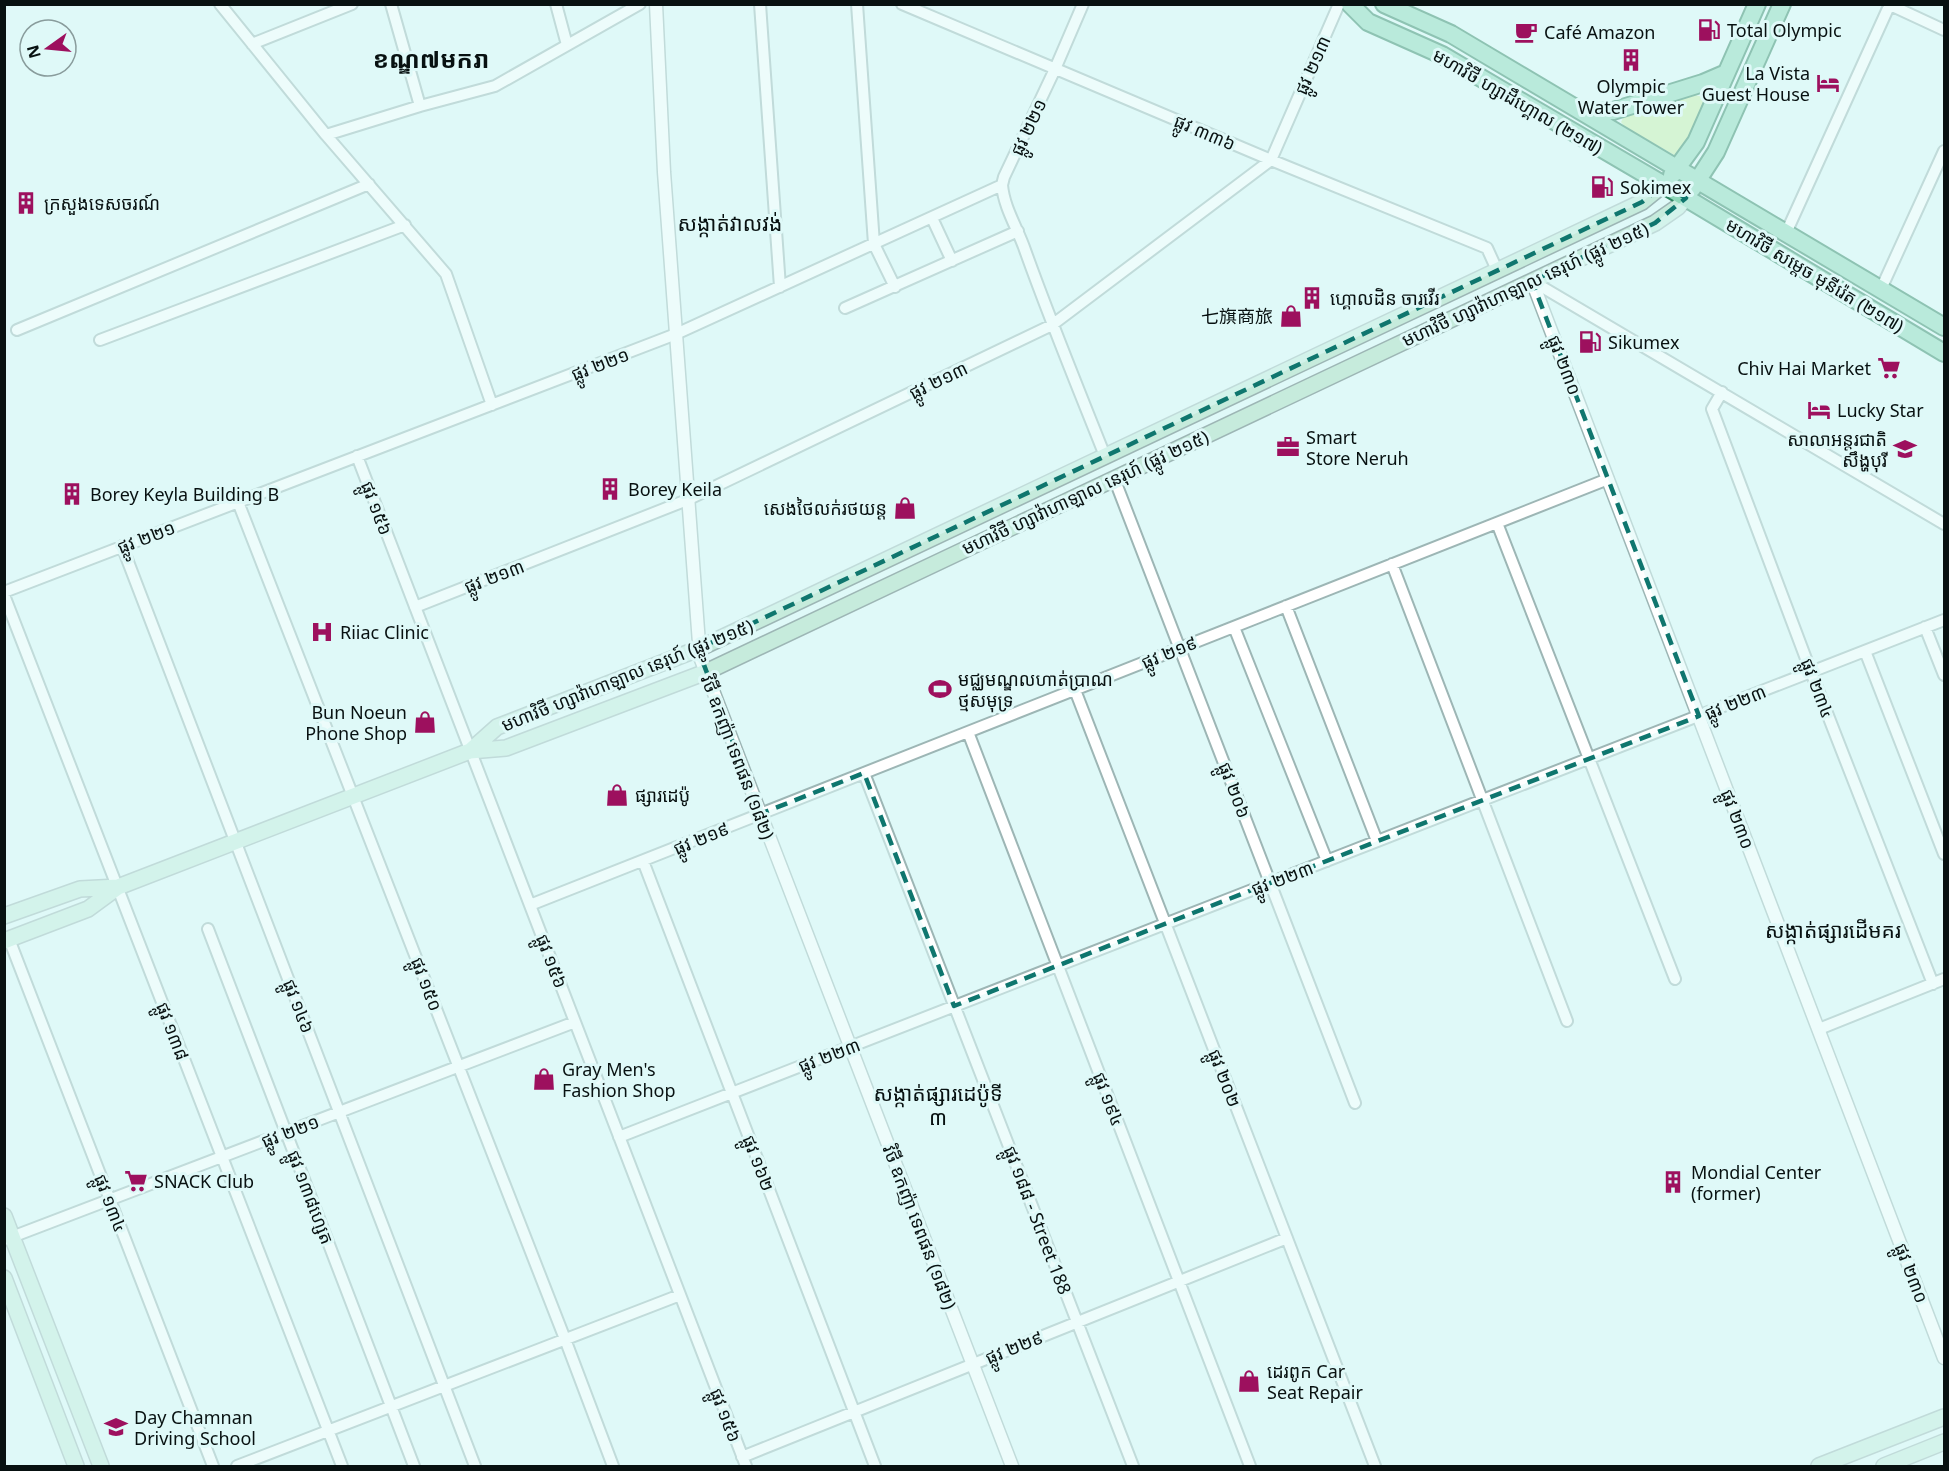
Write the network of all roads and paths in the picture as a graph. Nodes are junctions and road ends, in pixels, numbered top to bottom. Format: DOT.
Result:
graph roads {
  1 [pos="220,4"];
  2 [pos="352,4"];
  3 [pos="391,4"];
  4 [pos="556,4"];
  5 [pos="640,4"];
  6 [pos="656,4"];
  7 [pos="760,4"];
  8 [pos="857,4"];
  9 [pos="902,4"];
  10 [pos="1083,4"];
  11 [pos="1339,4"];
  12 [pos="1350,4"];
  13 [pos="1384,4"];
  14 [pos="1757,4"];
  15 [pos="1782,4"];
  16 [pos="1889,5"];
  17 [pos="1944,30"];
  18 [pos="252,44"];
  19 [pos="567,45"];
  20 [pos="1055,69"];
  21 [pos="1724,74"];
  22 [pos="420,106"];
  23 [pos="1585,113"];
  24 [pos="326,135"];
  25 [pos="1944,151"];
  26 [pos="1271,160"];
  27 [pos="1678,168"];
  28 [pos="1698,180"];
  29 [pos="369,184"];
  30 [pos="1663,185"];
  31 [pos="1002,186"];
  32 [pos="1686,198"];
  33 [pos="932,218"];
  34 [pos="405,225"];
  35 [pos="1018,231"];
  36 [pos="1786,233"];
  37 [pos="874,244"];
  38 [pos="952,261"];
  39 [pos="1497,270"];
  40 [pos="1532,281"];
  41 [pos="780,287"];
  42 [pos="895,287"];
  43 [pos="1881,289"];
  44 [pos="845,308"];
  45 [pos="1052,325"];
  46 [pos="1944,327"];
  47 [pos="17,330"];
  48 [pos="676,334"];
  49 [pos="100,340"];
  50 [pos="1944,353"];
  51 [pos="1722,392"];
  52 [pos="492,405"];
  53 [pos="357,456"];
  54 [pos="1106,456"];
  55 [pos="1114,478"];
  56 [pos="1608,479"];
  57 [pos="687,500"];
  58 [pos="238,502"];
  59 [pos="1497,523"];
  60 [pos="1944,524"];
  61 [pos="122,546"];
  62 [pos="1392,564"];
  63 [pos="4,593"];
  64 [pos="1286,606"];
  65 [pos="415,607"];
  66 [pos="1944,620"];
  67 [pos="1234,627"];
  68 [pos="1925,627"];
  69 [pos="1180,648"];
  70 [pos="698,649"];
  71 [pos="1865,651"];
  72 [pos="706,672"];
  73 [pos="1811,672"];
  74 [pos="1944,675"];
  75 [pos="1075,690"];
  76 [pos="1699,716"];
  77 [pos="968,732"];
  78 [pos="470,751"];
  79 [pos="1589,759"];
  80 [pos="864,773"];
  81 [pos="354,796"];
  82 [pos="1482,800"];
  83 [pos="760,814"];
  84 [pos="235,841"];
  85 [pos="1377,841"];
  86 [pos="1944,854"];
  87 [pos="643,861"];
  88 [pos="1327,861"];
  89 [pos="1270,883"];
  90 [pos="118,887"];
  91 [pos="530,905"];
  92 [pos="4,916"];
  93 [pos="1165,924"];
  94 [pos="208,929"];
  95 [pos="7,940"];
  96 [pos="1058,966"];
  97 [pos="1675,979"];
  98 [pos="1944,979"];
  99 [pos="1933,984"];
  100 [pos="954,1006"];
  101 [pos="1567,1021"];
  102 [pos="575,1022"];
  103 [pos="1819,1029"];
  104 [pos="850,1047"];
  105 [pos="459,1066"];
  106 [pos="732,1093"];
  107 [pos="1355,1102"];
  108 [pos="339,1112"];
  109 [pos="286,1132"];
  110 [pos="619,1137"];
  111 [pos="222,1157"];
  112 [pos="110,1199"];
  113 [pos="4,1216"];
  114 [pos="9,1238"];
  115 [pos="1287,1238"];
  116 [pos="4,1278"];
  117 [pos="1179,1281"];
  118 [pos="680,1295"];
  119 [pos="1077,1322"];
  120 [pos="1940,1335"];
  121 [pos="565,1339"];
  122 [pos="1944,1358"];
  123 [pos="972,1364"];
  124 [pos="444,1386"];
  125 [pos="392,1406"];
  126 [pos="854,1412"];
  127 [pos="1944,1417"];
  128 [pos="328,1431"];
  129 [pos="1944,1442"];
  130 [pos="744,1462"];
  131 [pos="76,1467"];
  132 [pos="101,1467"];
  133 [pos="213,1467"];
  134 [pos="237,1467"];
  135 [pos="342,1467"];
  136 [pos="414,1467"];
  137 [pos="475,1467"];
  138 [pos="613,1467"];
  139 [pos="875,1467"];
  140 [pos="1012,1467"];
  141 [pos="1133,1467"];
  142 [pos="1250,1467"];
  143 [pos="1375,1467"];
  144 [pos="1819,1467"];
  145 [pos="1884,1467"];
  1 -- 18 [label="street"];
  2 -- 18 [label="street"];
  3 -- 22 [label="street"];
  4 -- 19 [label="street"];
  5 -- 19 [label="street"];
  6 -- 48 [label="street, វិថី ឧកញ៉ា ទេពផន (១៨២)"];
  7 -- 41 [label="street"];
  8 -- 37 [label="street"];
  9 -- 20 [label="street, ផ្លូវ ៣៣៦"];
  10 -- 20 [label="street, ផ្លូវ ២២១"];
  11 -- 26 [label="street, ផ្លូវ ២១៣"];
  12 -- 30 [label="main road, មហាវិថី ហ្សាដឹហ្គោល (២១៧)"];
  13 -- 23 [label="main road, មហាវិថី ហ្សាដឹហ្គោល (២១៧)"];
  14 -- 21 [label="main road"];
  15 -- 28 [label="main road"];
  16 -- 17 [label="street"];
  16 -- 36 [label="street"];
  18 -- 24 [label="street"];
  19 -- 22 [label="street"];
  20 -- 26 [label="street, ផ្លូវ ៣៣៦"];
  20 -- 31 [label="street, ផ្លូវ ២២១"];
  21 -- 23 [label="main road"];
  21 -- 27 [label="main road"];
  22 -- 24 [label="street"];
  23 -- 27 [label="main road, មហាវិថី ហ្សាដឹហ្គោល (២១៧)"];
  24 -- 29 [label="street"];
  25 -- 43 [label="street"];
  26 -- 39 [label="street, ផ្លូវ ៣៣៦"];
  26 -- 45 [label="street, ផ្លូវ ២១៣"];
  27 -- 28 [label="main road, មហាវិថី ហ្សាដឹហ្គោល (២១៧)"];
  27 -- 30 [label="main road"];
  28 -- 32 [label="main road"];
  28 -- 36 [label="main road, មហាវិថី សម្តេច មុនីរ៉េត (២១៧)"];
  29 -- 34 [label="street"];
  29 -- 47 [label="street"];
  30 -- 32 [label="main road, មហាវិថី ហ្សាដឹហ្គោល (២១៧)"];
  30 -- 39 [label="main road, មហាវិថី ហ្សាវ៉ាហាឡាល នេរុហ៍ (ផ្លូវ ២១៥)"];
  31 -- 33 [label="street, ផ្លូវ ២២១"];
  31 -- 35 [label="street"];
  32 -- 40 [label="main road, មហាវិថី ហ្សាវ៉ាហាឡាល នេរុហ៍ (ផ្លូវ ២១៥)"];
  32 -- 50 [label="main road, មហាវិថី សម្តេច មុនីរ៉េត (២១៧)"];
  33 -- 37 [label="street, ផ្លូវ ២២១"];
  33 -- 38 [label="street"];
  34 -- 49 [label="street"];
  34 -- 52 [label="street"];
  35 -- 38 [label="street"];
  35 -- 45 [label="street"];
  36 -- 43 [label="main road, មហាវិថី សម្តេច មុនីរ៉េត (២១៧)"];
  37 -- 41 [label="street, ផ្លូវ ២២១"];
  37 -- 42 [label="street"];
  38 -- 42 [label="street"];
  39 -- 54 [label="main road, មហាវិថី ហ្សាវ៉ាហាឡាល នេរុហ៍ (ផ្លូវ ២១៥)"];
  40 -- 51 [label="street"];
  40 -- 55 [label="main road, មហាវិថី ហ្សាវ៉ាហាឡាល នេរុហ៍ (ផ្លូវ ២១៥)"];
  40 -- 56 [label="street, ផ្លូវ ២៣០"];
  41 -- 48 [label="street, ផ្លូវ ២២១"];
  42 -- 44 [label="street"];
  43 -- 46 [label="main road, មហាវិថី សម្តេច មុនីរ៉េត (២១៧)"];
  45 -- 54 [label="street"];
  45 -- 57 [label="street, ផ្លូវ ២១៣"];
  48 -- 52 [label="street, ផ្លូវ ២២១"];
  48 -- 57 [label="street, វិថី ឧកញ៉ា ទេពផន (១៨២)"];
  51 -- 60 [label="street"];
  51 -- 73 [label="street, ផ្លូវ ២៣៤"];
  52 -- 53 [label="street, ផ្លូវ ២២១"];
  53 -- 58 [label="street, ផ្លូវ ២២១"];
  53 -- 65 [label="street, ផ្លូវ ១៥៦"];
  54 -- 70 [label="main road, មហាវិថី ហ្សាវ៉ាហាឡាល នេរុហ៍ (ផ្លូវ ២១៥)"];
  55 -- 69 [label="street, ផ្លូវ ២០៦"];
  55 -- 72 [label="main road, មហាវិថី ហ្សាវ៉ាហាឡាល នេរុហ៍ (ផ្លូវ ២១៥)"];
  56 -- 59 [label="street, ផ្លូវ ២១៩"];
  56 -- 76 [label="street, ផ្លូវ ២៣០"];
  57 -- 65 [label="street, ផ្លូវ ២១៣"];
  57 -- 70 [label="street, វិថី ឧកញ៉ា ទេពផន (១៨២)"];
  58 -- 61 [label="street, ផ្លូវ ២២១"];
  58 -- 81 [label="street, ផ្លូវ ១៥០"];
  59 -- 62 [label="street, ផ្លូវ ២១៩"];
  59 -- 79 [label="street"];
  61 -- 63 [label="street, ផ្លូវ ២២១"];
  61 -- 84 [label="street, ផ្លូវ ១៤៦"];
  62 -- 64 [label="street, ផ្លូវ ២១៩"];
  62 -- 82 [label="street"];
  63 -- 90 [label="street, ផ្លូវ ១៣៨"];
  64 -- 67 [label="street, ផ្លូវ ២១៩"];
  64 -- 85 [label="street"];
  65 -- 78 [label="street, ផ្លូវ ១៥៦"];
  66 -- 68 [label="street, ផ្លូវ ២២៣"];
  67 -- 69 [label="street, ផ្លូវ ២១៩"];
  67 -- 88 [label="street"];
  68 -- 71 [label="street, ផ្លូវ ២២៣"];
  68 -- 74 [label="street"];
  69 -- 75 [label="street, ផ្លូវ ២១៩"];
  69 -- 89 [label="street, ផ្លូវ ២០៦"];
  70 -- 72 [label="street, វិថី ឧកញ៉ា ទេពផន (១៨២)"];
  70 -- 78 [label="main road, មហាវិថី ហ្សាវ៉ាហាឡាល នេរុហ៍ (ផ្លូវ ២១៥)"];
  71 -- 73 [label="street, ផ្លូវ ២២៣"];
  71 -- 86 [label="street"];
  72 -- 78 [label="main road, មហាវិថី ហ្សាវ៉ាហាឡាល នេរុហ៍ (ផ្លូវ ២១៥)"];
  72 -- 83 [label="street, វិថី ឧកញ៉ា ទេពផន (១៨២)"];
  73 -- 76 [label="street, ផ្លូវ ២២៣"];
  73 -- 99 [label="street, ផ្លូវ ២៣៤"];
  75 -- 77 [label="street, ផ្លូវ ២១៩"];
  75 -- 93 [label="street, ផ្លូវ ២០២"];
  76 -- 79 [label="street, ផ្លូវ ២២៣"];
  76 -- 103 [label="street, ផ្លូវ ២៣០"];
  77 -- 80 [label="street, ផ្លូវ ២១៩"];
  77 -- 96 [label="street, ផ្លូវ ១៩៤"];
  78 -- 81 [label="main road, មហាវិថី ហ្សាវ៉ាហាឡាល នេរុហ៍ (ផ្លូវ ២១៥)"];
  78 -- 91 [label="street, ផ្លូវ ១៥៦"];
  79 -- 82 [label="street, ផ្លូវ ២២៣"];
  79 -- 97 [label="street"];
  80 -- 83 [label="street, ផ្លូវ ២១៩"];
  80 -- 100 [label="street, ផ្លូវ ១៨៨ - Street 188"];
  81 -- 84 [label="main road, មហាវិថី ហ្សាវ៉ាហាឡាល នេរុហ៍ (ផ្លូវ ២១៥)"];
  81 -- 105 [label="street, ផ្លូវ ១៥០"];
  82 -- 85 [label="street, ផ្លូវ ២២៣"];
  82 -- 101 [label="street"];
  83 -- 87 [label="street, ផ្លូវ ២១៩"];
  83 -- 104 [label="street, វិថី ឧកញ៉ា ទេពផន (១៨២)"];
  84 -- 90 [label="main road, មហាវិថី ហ្សាវ៉ាហាឡាល នេរុហ៍ (ផ្លូវ ២១៥)"];
  84 -- 108 [label="street, ផ្លូវ ១៤៦"];
  85 -- 88 [label="street, ផ្លូវ ២២៣"];
  87 -- 91 [label="street, ផ្លូវ ២១៩"];
  87 -- 106 [label="street, ផ្លូវ ១៦២"];
  88 -- 89 [label="street, ផ្លូវ ២២៣"];
  89 -- 93 [label="street, ផ្លូវ ២២៣"];
  89 -- 107 [label="street, ផ្លូវ ២០៦"];
  90 -- 92 [label="main road, មហាវិថី ហ្សាវ៉ាហាឡាល នេរុហ៍ (ផ្លូវ ២១៥)"];
  90 -- 95 [label="main road, មហាវិថី ហ្សាវ៉ាហាឡាល នេរុហ៍ (ផ្លូវ ២១៥)"];
  90 -- 111 [label="street, ផ្លូវ ១៣៨"];
  91 -- 102 [label="street, ផ្លូវ ១៥៦"];
  93 -- 96 [label="street, ផ្លូវ ២២៣"];
  93 -- 115 [label="street, ផ្លូវ ២០២"];
  94 -- 109 [label="street, ផ្លូវ ១៣៨ហ្សេត"];
  95 -- 112 [label="street, ផ្លូវ ១៣៤"];
  96 -- 100 [label="street, ផ្លូវ ២២៣"];
  96 -- 117 [label="street, ផ្លូវ ១៩៤"];
  98 -- 99 [label="street"];
  99 -- 103 [label="street"];
  100 -- 104 [label="street, ផ្លូវ ២២៣"];
  100 -- 119 [label="street, ផ្លូវ ១៨៨ - Street 188"];
  102 -- 105 [label="street, ផ្លូវ ២២១"];
  102 -- 110 [label="street, ផ្លូវ ១៥៦"];
  103 -- 120 [label="street, ផ្លូវ ២៣០"];
  104 -- 106 [label="street, ផ្លូវ ២២៣"];
  104 -- 123 [label="street, វិថី ឧកញ៉ា ទេពផន (១៨២)"];
  105 -- 108 [label="street, ផ្លូវ ២២១"];
  105 -- 121 [label="street, ផ្លូវ ១៥០"];
  106 -- 110 [label="street, ផ្លូវ ២២៣"];
  106 -- 126 [label="street, ផ្លូវ ១៦២"];
  108 -- 109 [label="street, ផ្លូវ ២២១"];
  108 -- 124 [label="street, ផ្លូវ ១៤៦"];
  109 -- 111 [label="street, ផ្លូវ ២២១"];
  109 -- 125 [label="street, ផ្លូវ ១៣៨ហ្សេត"];
  110 -- 118 [label="street, ផ្លូវ ១៥៦"];
  111 -- 112 [label="street, ផ្លូវ ២២១"];
  111 -- 128 [label="street, ផ្លូវ ១៣៨"];
  112 -- 114 [label="street, ផ្លូវ ២២១"];
  112 -- 133 [label="street, ផ្លូវ ១៣៤"];
  113 -- 114 [label="main road"];
  114 -- 132 [label="main road"];
  115 -- 117 [label="street, ផ្លូវ ២២៩"];
  115 -- 143 [label="street, ផ្លូវ ២០២"];
  116 -- 131 [label="main road"];
  117 -- 119 [label="street, ផ្លូវ ២២៩"];
  117 -- 142 [label="street, ផ្លូវ ១៩៤"];
  118 -- 121 [label="street"];
  118 -- 130 [label="street, ផ្លូវ ១៥៦"];
  119 -- 123 [label="street, ផ្លូវ ២២៩"];
  119 -- 141 [label="street, ផ្លូវ ១៨៨ - Street 188"];
  120 -- 122 [label="street, ផ្លូវ ២៣០"];
  121 -- 124 [label="street"];
  121 -- 138 [label="street, ផ្លូវ ១៥០"];
  123 -- 126 [label="street, ផ្លូវ ២២៩"];
  123 -- 140 [label="street, វិថី ឧកញ៉ា ទេពផន (១៨២)"];
  124 -- 125 [label="street"];
  124 -- 137 [label="street, ផ្លូវ ១៤៦"];
  125 -- 128 [label="street"];
  125 -- 136 [label="street, ផ្លូវ ១៣៨ហ្សេត"];
  126 -- 130 [label="street, ផ្លូវ ២២៩"];
  126 -- 139 [label="street, ផ្លូវ ១៦២"];
  127 -- 144 [label="main road"];
  128 -- 134 [label="street"];
  128 -- 135 [label="street, ផ្លូវ ១៣៨"];
  129 -- 145 [label="main road"];
}
